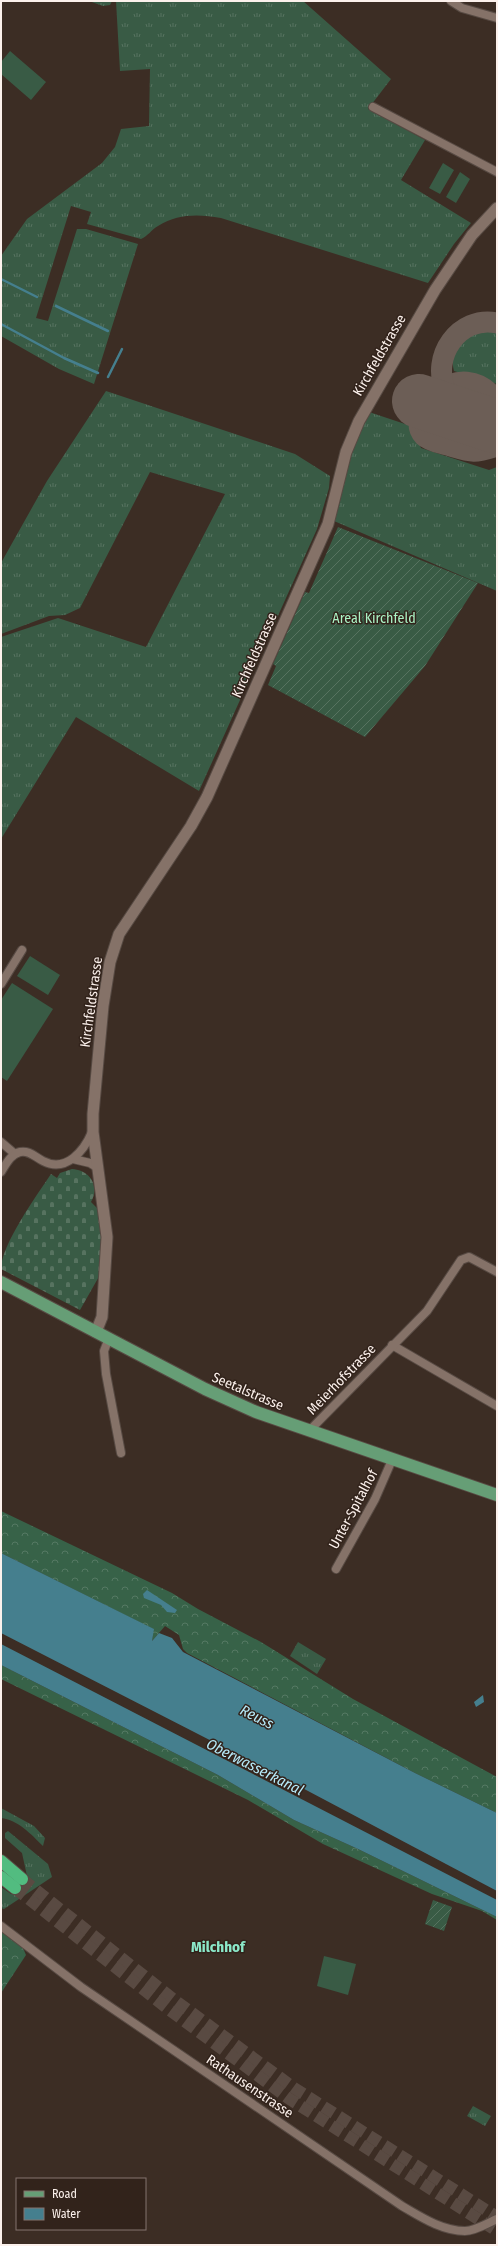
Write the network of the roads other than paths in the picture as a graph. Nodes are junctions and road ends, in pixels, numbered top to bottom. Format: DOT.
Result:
graph roads {
  1 [pos="451,1"];
  2 [pos="497,18"];
  3 [pos="373,107"];
  4 [pos="497,172"];
  5 [pos="497,208"];
  6 [pos="22,950"];
  7 [pos="1,984"];
  8 [pos="92,1132"];
  9 [pos="1,1142"];
  10 [pos="15,1154"];
  11 [pos="73,1159"];
  12 [pos="98,1168"];
  13 [pos="1,1172"];
  14 [pos="497,1272"];
  15 [pos="1,1282"];
  16 [pos="96,1332"];
  17 [pos="109,1338"];
  18 [pos="392,1345"];
  19 [pos="497,1406"];
  20 [pos="309,1431"];
  21 [pos="121,1453"];
  22 [pos="392,1460"];
  23 [pos="497,1495"];
  24 [pos="336,1569"];
  25 [pos="1,1861"];
  26 [pos="1,1877"];
  27 [pos="1,1926"];
  28 [pos="497,2219"];
  1 -- 2 [label="street"];
  3 -- 4 [label="street"];
  5 -- 8 [label="street, Kirchfeldstrasse"];
  6 -- 7 [label="street"];
  8 -- 11 [label="street, Kirchfeldstrasse"];
  8 -- 12 [label="street, Kirchfeldstrasse"];
  9 -- 10 [label="street"];
  10 -- 11 [label="street"];
  10 -- 13 [label="street"];
  11 -- 12 [label="street"];
  12 -- 16 [label="street, Kirchfeldstrasse"];
  14 -- 18 [label="street, Meierhofstrasse"];
  15 -- 16 [label="main road, Seetalstrasse"];
  16 -- 17 [label="main road, Seetalstrasse"];
  17 -- 20 [label="main road, Seetalstrasse"];
  17 -- 21 [label="street"];
  18 -- 19 [label="street, Meierhofstrasse"];
  18 -- 20 [label="street, Meierhofstrasse"];
  20 -- 22 [label="main road, Seetalstrasse"];
  22 -- 23 [label="main road, Seetalstrasse"];
  22 -- 24 [label="street, Unter-Spitalhof"];
  25 -- 26 [label="highway"];
  27 -- 28 [label="street, Rathausenstrasse"];
}
